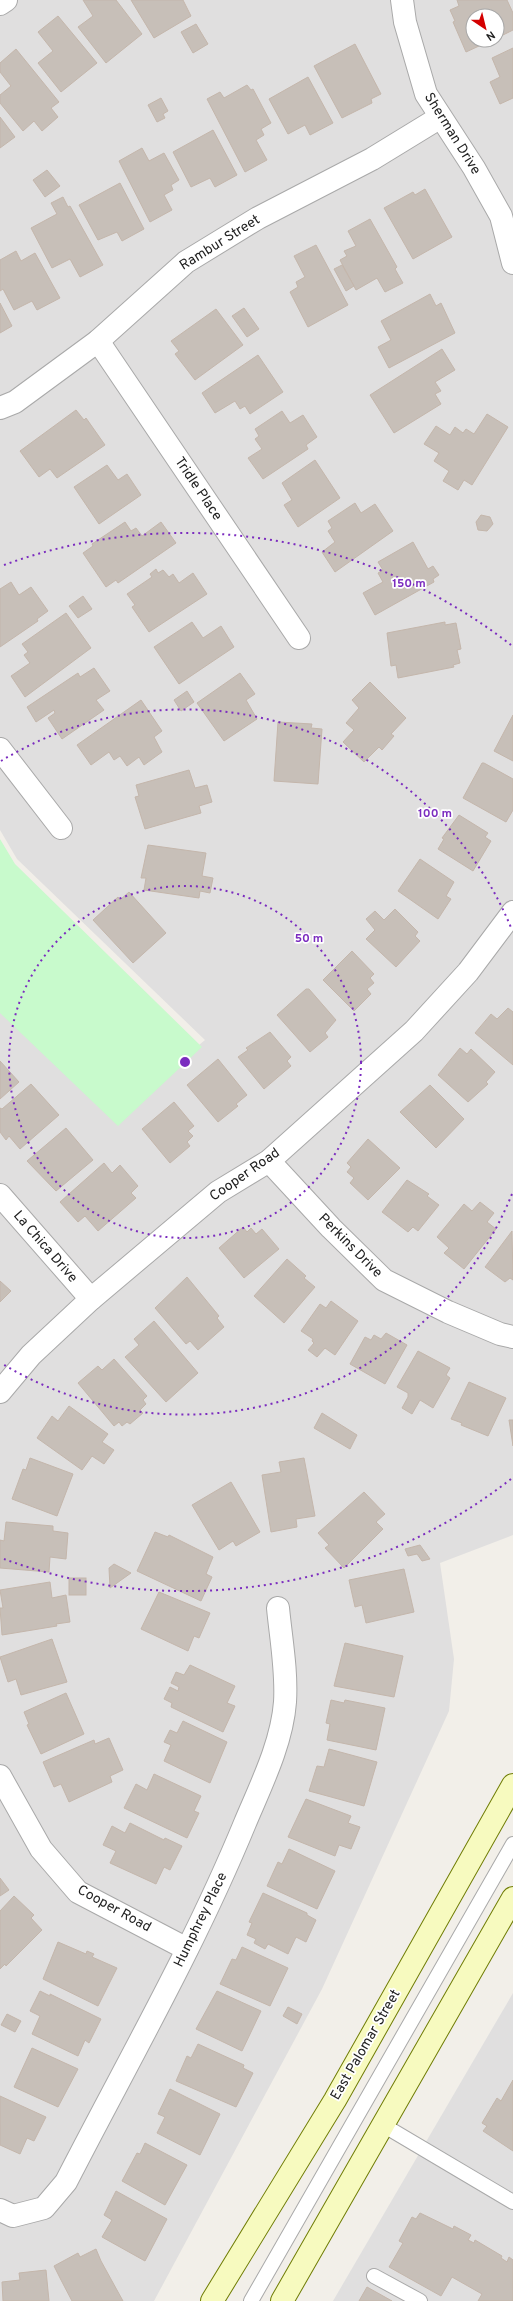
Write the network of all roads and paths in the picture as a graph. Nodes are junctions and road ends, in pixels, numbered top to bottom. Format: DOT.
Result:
graph roads {
  1 [pos="6,0"];
  2 [pos="402,0"];
  3 [pos="0,4"];
  4 [pos="439,118"];
  5 [pos="513,263"];
  6 [pos="98,341"];
  7 [pos="0,408"];
  8 [pos="299,638"];
  9 [pos="0,749"];
  10 [pos="61,828"];
  11 [pos="513,912"];
  12 [pos="269,1162"];
  13 [pos="0,1195"];
  14 [pos="91,1299"];
  15 [pos="513,1337"];
  16 [pos="0,1392"];
  17 [pos="278,1608"];
  18 [pos="0,1776"];
  19 [pos="513,1785"];
  20 [pos="513,1844"];
  21 [pos="513,1898"];
  22 [pos="187,1949"];
  23 [pos="383,2125"];
  24 [pos="513,2202"];
  25 [pos="0,2210"];
  26 [pos="374,2276"];
  27 [pos="212,2301"];
  28 [pos="251,2301"];
  29 [pos="282,2301"];
  30 [pos="420,2301"];
  1 -- 3 [label="street"];
  2 -- 4 [label="street, Sherman Drive"];
  4 -- 5 [label="street, Sherman Drive"];
  4 -- 6 [label="street, Rambur Street"];
  6 -- 7 [label="street, Rambur Street"];
  6 -- 8 [label="street, Tridle Place"];
  9 -- 10 [label="street"];
  11 -- 12 [label="street, Cooper Road"];
  12 -- 14 [label="street, Cooper Road"];
  12 -- 15 [label="street, Perkins Drive"];
  13 -- 14 [label="street, La Chica Drive"];
  14 -- 16 [label="street, Cooper Road"];
  17 -- 22 [label="street, Humphrey Place"];
  18 -- 22 [label="street, Cooper Road"];
  19 -- 27 [label="main road, East Palomar Street"];
  20 -- 28 [label="lane"];
  21 -- 23 [label="main road"];
  22 -- 25 [label="street, Humphrey Place"];
  23 -- 24 [label="lane"];
  23 -- 29 [label="main road"];
  26 -- 30 [label="lane"];
}
